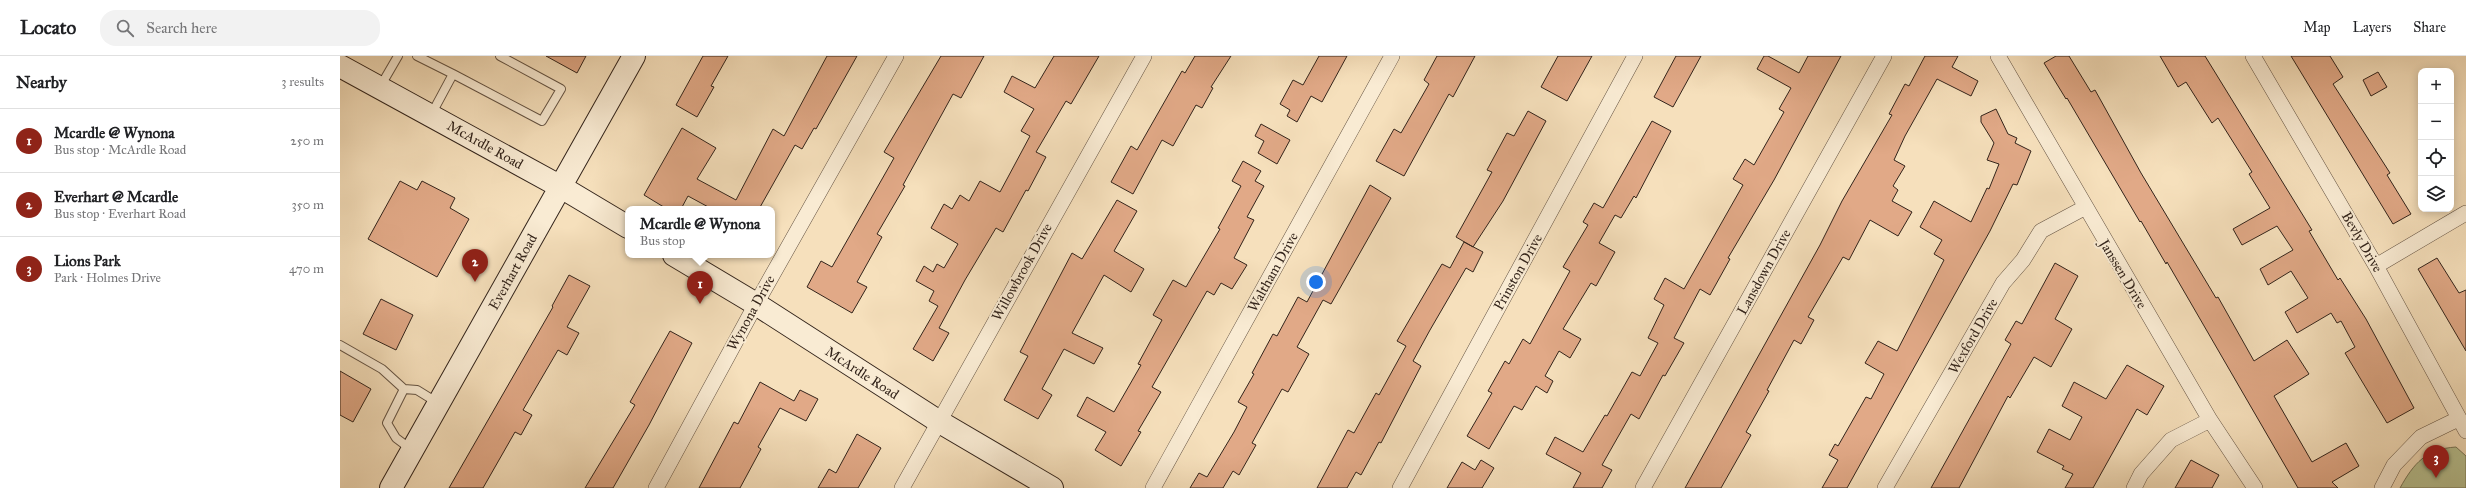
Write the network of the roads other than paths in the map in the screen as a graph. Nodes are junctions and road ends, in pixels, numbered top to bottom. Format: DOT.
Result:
graph roads {
  1 [pos="398,56"];
  2 [pos="417,56"];
  3 [pos="500,56"];
  4 [pos="634,56"];
  5 [pos="896,56"];
  6 [pos="1144,56"];
  7 [pos="1392,56"];
  8 [pos="1635,56"];
  9 [pos="1884,56"];
  10 [pos="1998,56"];
  11 [pos="2253,56"];
  12 [pos="340,66"];
  13 [pos="453,74"];
  14 [pos="380,88"];
  15 [pos="430,116"];
  16 [pos="561,187"];
  17 [pos="2084,208"];
  18 [pos="2466,212"];
  19 [pos="625,225"];
  20 [pos="679,258"];
  21 [pos="2376,266"];
  22 [pos="756,304"];
  23 [pos="340,344"];
  24 [pos="404,389"];
  25 [pos="439,403"];
  26 [pos="2210,420"];
  27 [pos="938,421"];
  28 [pos="2462,425"];
  29 [pos="412,451"];
  30 [pos="391,488"];
  31 [pos="656,488"];
  32 [pos="902,488"];
  33 [pos="1052,488"];
  34 [pos="1153,488"];
  35 [pos="1400,488"];
  36 [pos="1643,488"];
  37 [pos="1886,488"];
  38 [pos="2134,488"];
  39 [pos="2255,488"];
  40 [pos="2382,488"];
  1 -- 14 [label="lane"];
  2 -- 13 [label="lane"];
  3 -- 13 [label="lane"];
  4 -- 16 [label="main road, Everhart Road"];
  5 -- 22 [label="street, Wynona Drive"];
  6 -- 27 [label="street, Willowbrook Drive"];
  7 -- 34 [label="street, Waltham Drive"];
  8 -- 35 [label="street, Prinston Drive"];
  9 -- 36 [label="street, Lansdown Drive"];
  10 -- 17 [label="street, Janssen Drive"];
  11 -- 21 [label="street, Bevly Drive"];
  12 -- 14 [label="main road, McArdle Road"];
  13 -- 15 [label="lane"];
  14 -- 15 [label="main road, McArdle Road"];
  15 -- 16 [label="main road, McArdle Road"];
  16 -- 19 [label="main road, McArdle Road"];
  16 -- 25 [label="main road, Everhart Road"];
  17 -- 26 [label="street, Janssen Drive"];
  17 -- 37 [label="street, Wexford Drive"];
  18 -- 21 [label="street"];
  20 -- 22 [label="main road, McArdle Road"];
  21 -- 28 [label="street, Bevly Drive"];
  22 -- 27 [label="main road, McArdle Road"];
  22 -- 31 [label="street, Wynona Drive"];
  23 -- 24 [label="lane"];
  24 -- 25 [label="lane"];
  24 -- 29 [label="lane"];
  25 -- 29 [label="main road, Everhart Road"];
  26 -- 38 [label="street"];
  26 -- 39 [label="street, Janssen Drive"];
  27 -- 32 [label="street, Willowbrook Drive"];
  27 -- 33 [label="main road, McArdle Road"];
  28 -- 40 [label="street"];
  29 -- 30 [label="main road, Everhart Road"];
}
